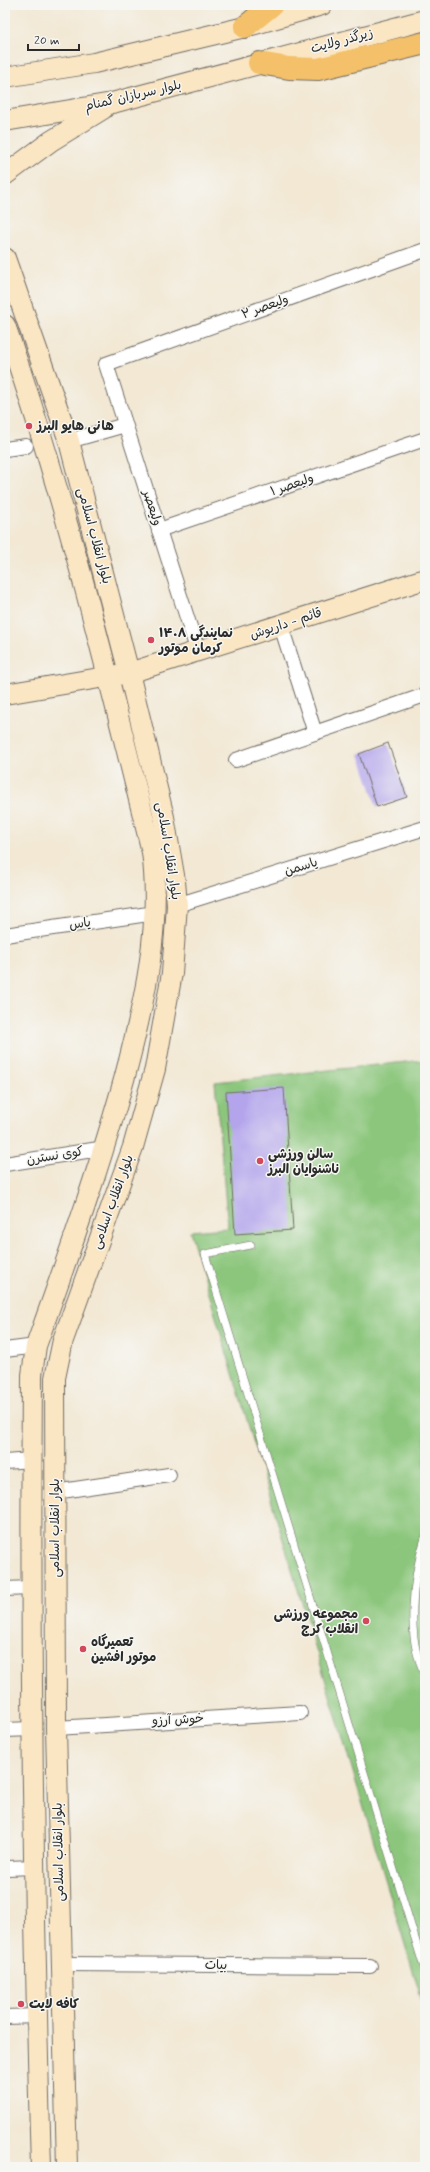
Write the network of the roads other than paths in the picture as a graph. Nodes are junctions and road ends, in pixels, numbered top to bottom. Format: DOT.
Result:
graph roads {
  1 [pos="272,5"];
  2 [pos="322,5"];
  3 [pos="425,20"];
  4 [pos="245,27"];
  5 [pos="425,43"];
  6 [pos="259,63"];
  7 [pos="5,77"];
  8 [pos="112,103"];
  9 [pos="5,121"];
  10 [pos="5,175"];
  11 [pos="425,250"];
  12 [pos="5,258"];
  13 [pos="5,326"];
  14 [pos="106,364"];
  15 [pos="126,425"];
  16 [pos="425,439"];
  17 [pos="69,441"];
  18 [pos="26,446"];
  19 [pos="5,450"];
  20 [pos="159,530"];
  21 [pos="425,579"];
  22 [pos="281,626"];
  23 [pos="198,652"];
  24 [pos="129,673"];
  25 [pos="108,677"];
  26 [pos="5,694"];
  27 [pos="425,695"];
  28 [pos="315,733"];
  29 [pos="236,760"];
  30 [pos="425,828"];
  31 [pos="177,905"];
  32 [pos="155,913"];
  33 [pos="5,935"];
  34 [pos="106,1148"];
  35 [pos="5,1164"];
  36 [pos="252,1245"];
  37 [pos="36,1346"];
  38 [pos="5,1350"];
  39 [pos="31,1460"];
  40 [pos="5,1462"];
  41 [pos="169,1475"];
  42 [pos="55,1492"];
  43 [pos="425,1538"];
  44 [pos="31,1588"];
  45 [pos="5,1589"];
  46 [pos="425,1674"];
  47 [pos="300,1713"];
  48 [pos="56,1728"];
  49 [pos="32,1729"];
  50 [pos="5,1730"];
  51 [pos="34,1867"];
  52 [pos="7,1868"];
  53 [pos="62,1964"];
  54 [pos="370,1966"];
  55 [pos="425,1971"];
  56 [pos="37,2016"];
  57 [pos="5,2017"];
  58 [pos="41,2167"];
  59 [pos="67,2167"];
  1 -- 4 [label="main road"];
  2 -- 4 [label="main road"];
  3 -- 6 [label="main road, زیرگذر ولایت"];
  4 -- 7 [label="main road"];
  5 -- 6 [label="main road"];
  6 -- 8 [label="main road, بلوار سربازان گمنام"];
  8 -- 9 [label="main road, بلوار سربازان گمنام"];
  8 -- 10 [label="main road"];
  11 -- 14 [label="street, ولیعصر ۲"];
  12 -- 17 [label="main road, بلوار انقلاب اسلامی"];
  13 -- 25 [label="main road, بلوار انقلاب اسلامی"];
  14 -- 15 [label="street, ولیعصر"];
  15 -- 17 [label="street"];
  15 -- 20 [label="street, ولیعصر"];
  16 -- 20 [label="street, ولیعصر ۱"];
  17 -- 24 [label="main road, بلوار انقلاب اسلامی"];
  18 -- 19 [label="street"];
  20 -- 23 [label="street, ولیعصر"];
  21 -- 22 [label="main road, قائم - داریوش"];
  22 -- 23 [label="main road, قائم - داریوش"];
  22 -- 28 [label="street"];
  23 -- 24 [label="main road, قائم - داریوش"];
  24 -- 25 [label="main road, قائم - داریوش"];
  24 -- 31 [label="main road, بلوار انقلاب اسلامی"];
  25 -- 26 [label="main road, قائم - داریوش"];
  25 -- 32 [label="main road, بلوار انقلاب اسلامی"];
  27 -- 28 [label="street"];
  28 -- 29 [label="street"];
  30 -- 31 [label="street, یاسمن"];
  31 -- 32 [label="main road"];
  31 -- 42 [label="main road, بلوار انقلاب اسلامی"];
  32 -- 33 [label="street, یاس"];
  32 -- 34 [label="main road, بلوار انقلاب اسلامی"];
  34 -- 35 [label="street, کوی نسترن"];
  34 -- 37 [label="main road, بلوار انقلاب اسلامی"];
  36 -- 55 [label="lane"];
  37 -- 38 [label="street"];
  37 -- 39 [label="main road, بلوار انقلاب اسلامی"];
  39 -- 40 [label="street"];
  39 -- 44 [label="main road, بلوار انقلاب اسلامی"];
  41 -- 42 [label="street"];
  42 -- 48 [label="main road, بلوار انقلاب اسلامی"];
  43 -- 46 [label="lane"];
  44 -- 45 [label="street"];
  44 -- 49 [label="main road, بلوار انقلاب اسلامی"];
  47 -- 48 [label="street, خوش آرزو"];
  48 -- 53 [label="main road, بلوار انقلاب اسلامی"];
  49 -- 50 [label="street"];
  49 -- 51 [label="main road, بلوار انقلاب اسلامی"];
  51 -- 52 [label="street"];
  51 -- 56 [label="main road, بلوار انقلاب اسلامی"];
  53 -- 54 [label="street, بیات"];
  53 -- 59 [label="main road, بلوار انقلاب اسلامی"];
  56 -- 57 [label="street"];
  56 -- 58 [label="main road, بلوار انقلاب اسلامی"];
}
